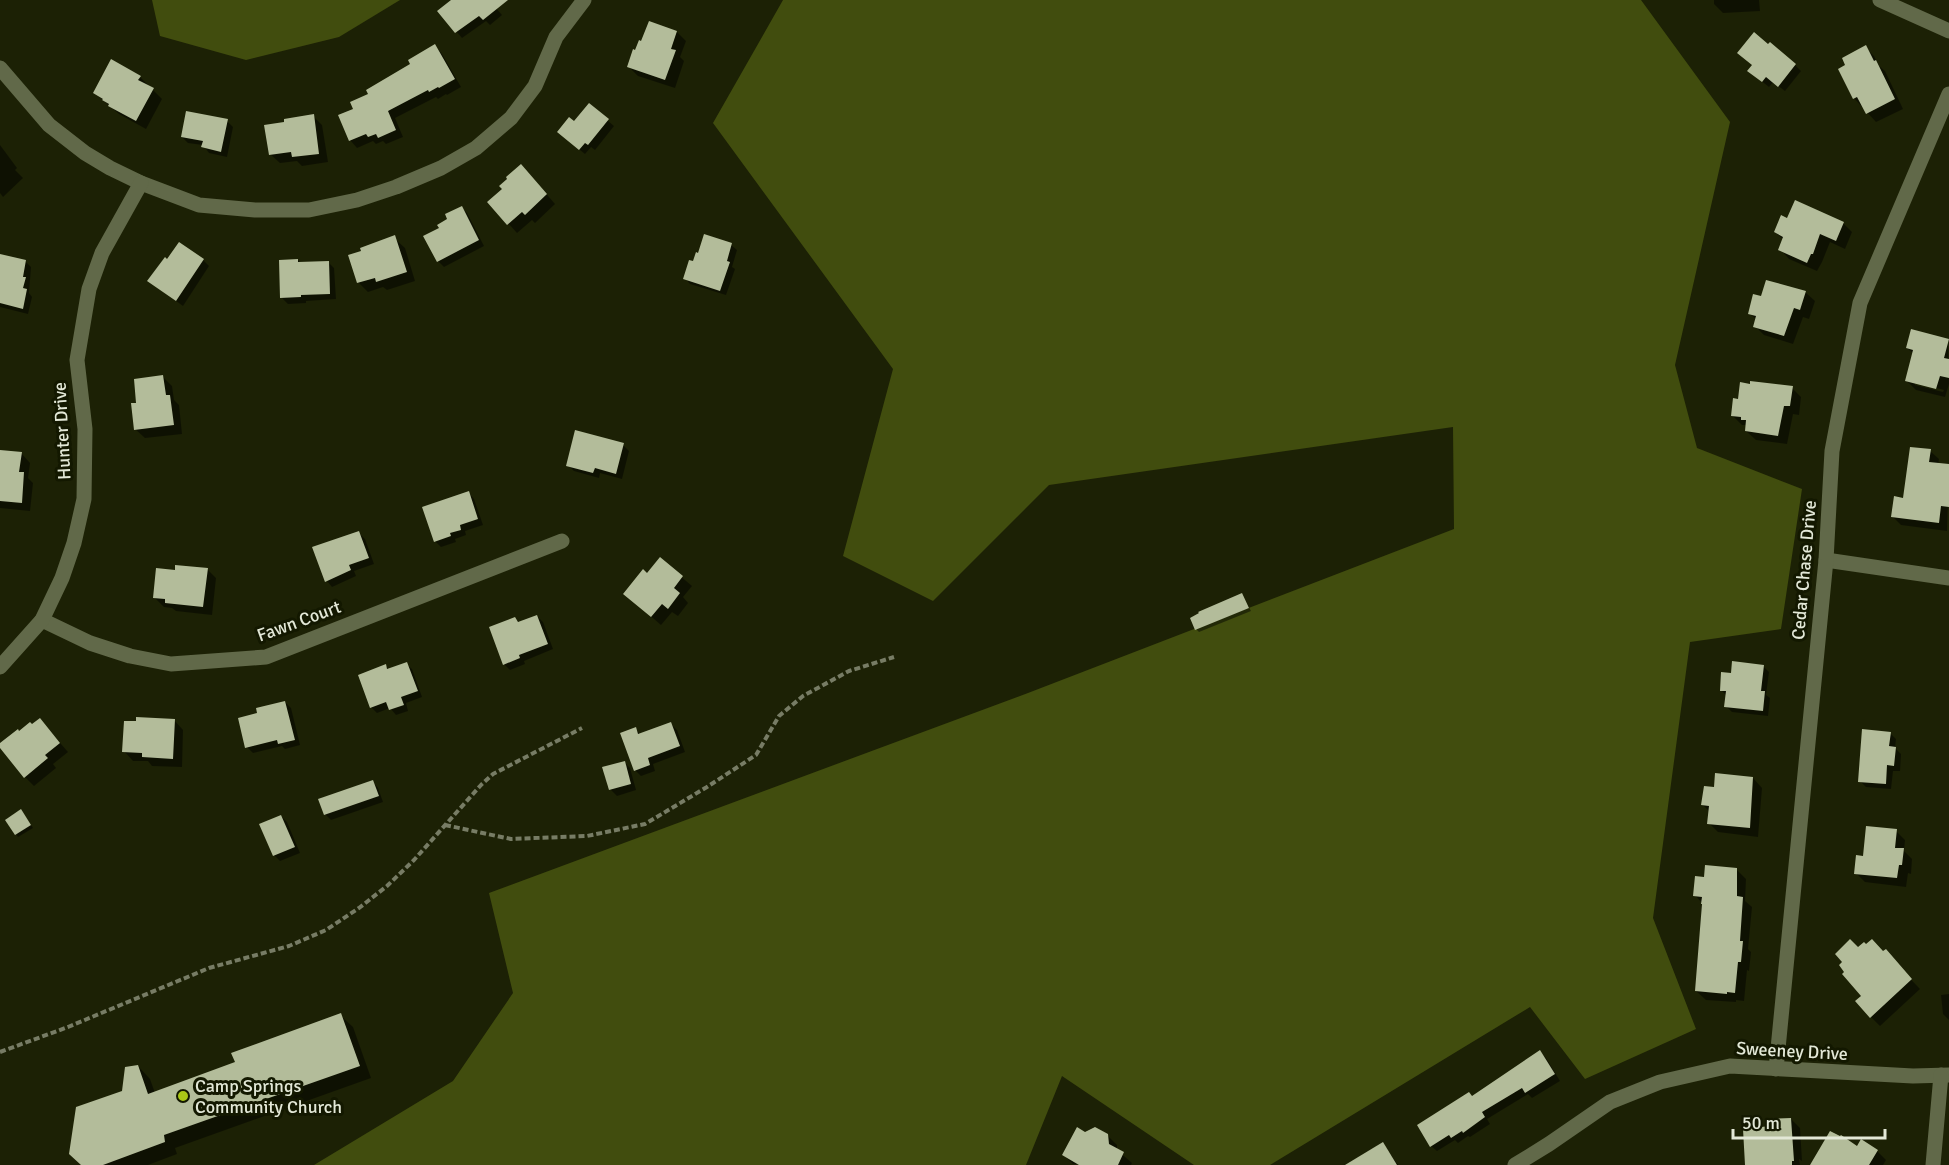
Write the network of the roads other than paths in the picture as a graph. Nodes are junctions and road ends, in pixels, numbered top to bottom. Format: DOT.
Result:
graph roads {
  1 [pos="584,0"];
  2 [pos="1880,0"];
  3 [pos="1949,31"];
  4 [pos="0,68"];
  5 [pos="1949,94"];
  6 [pos="141,183"];
  7 [pos="562,541"];
  8 [pos="1826,561"];
  9 [pos="1949,578"];
  10 [pos="42,620"];
  11 [pos="0,667"];
  12 [pos="1776,1069"];
  13 [pos="1945,1075"];
  14 [pos="1515,1165"];
  15 [pos="1933,1165"];
  1 -- 6 [label="street"];
  2 -- 3 [label="street"];
  4 -- 6 [label="street"];
  5 -- 8 [label="street, Cedar Chase Drive"];
  6 -- 10 [label="street, Hunter Drive"];
  7 -- 10 [label="street, Fawn Court"];
  8 -- 9 [label="street"];
  8 -- 12 [label="street, Cedar Chase Drive"];
  10 -- 11 [label="street, Hunter Drive"];
  12 -- 13 [label="street, Sweeney Drive"];
  12 -- 14 [label="street, Sweeney Drive"];
  13 -- 15 [label="street"];
}
